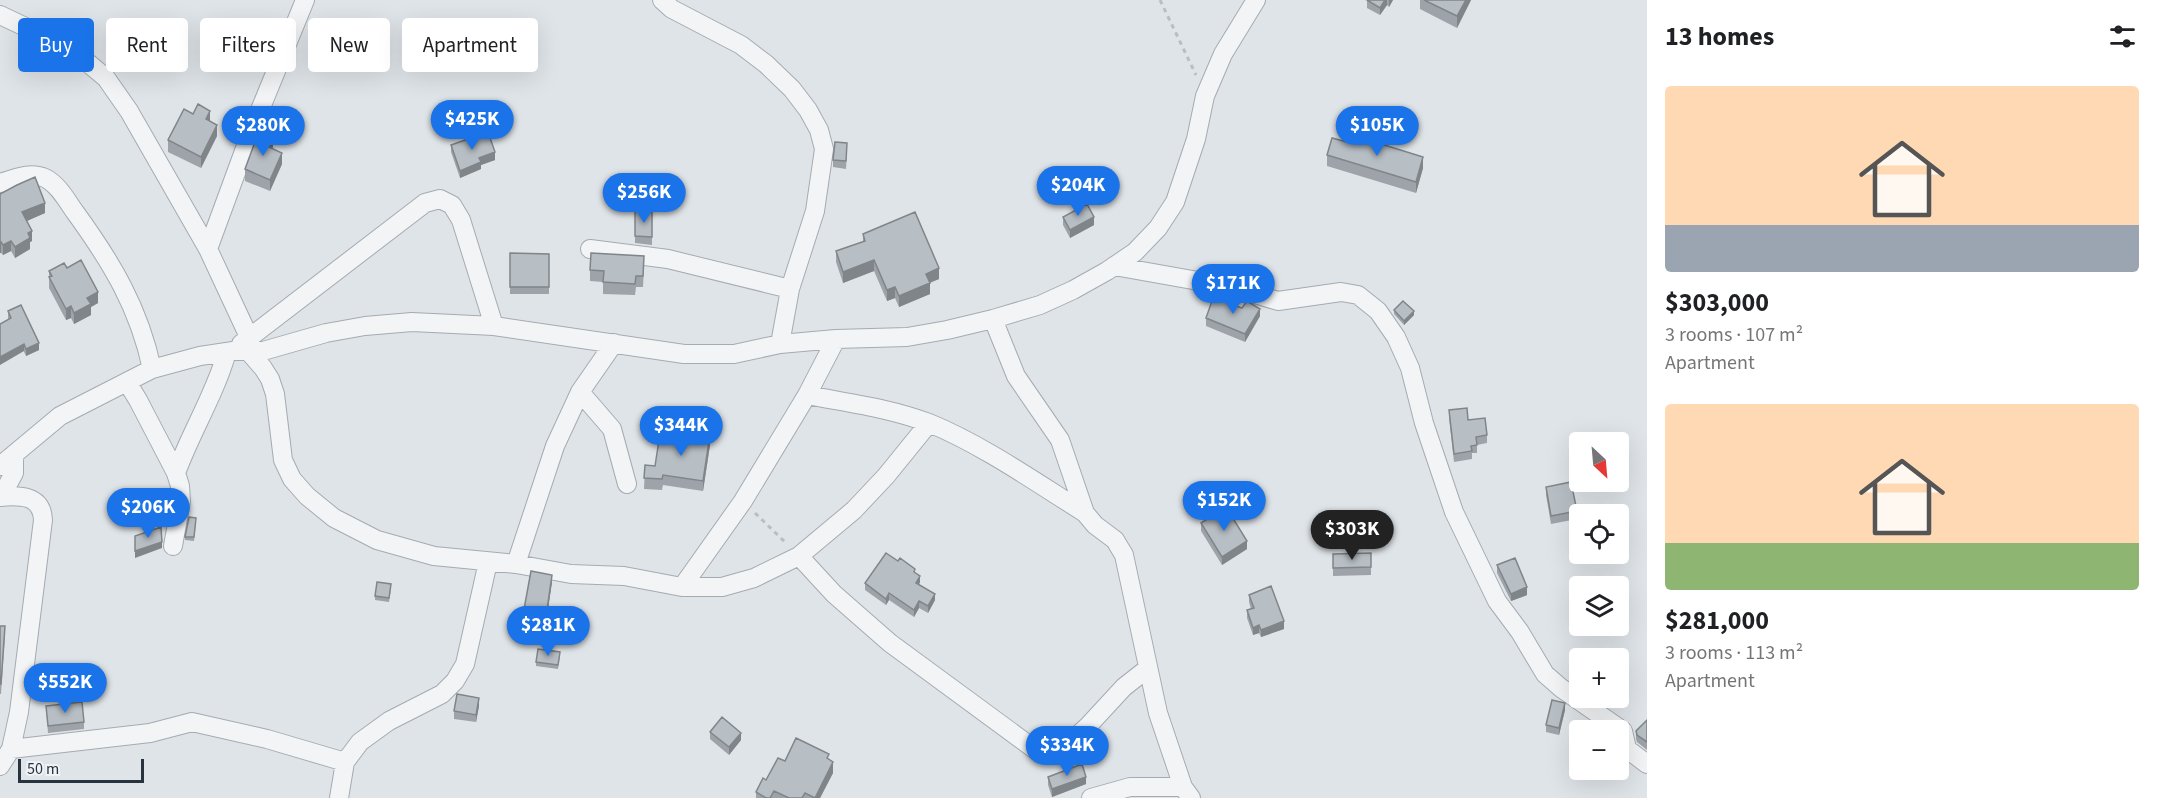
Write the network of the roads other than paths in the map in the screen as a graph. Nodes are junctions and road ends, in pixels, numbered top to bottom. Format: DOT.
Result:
graph roads {
  1 [pos="305,0"];
  2 [pos="662,0"];
  3 [pos="1257,0"];
  4 [pos="0,15"];
  5 [pos="0,183"];
  6 [pos="208,249"];
  7 [pos="590,249"];
  8 [pos="1114,266"];
  9 [pos="790,290"];
  10 [pos="993,319"];
  11 [pos="494,326"];
  12 [pos="836,339"];
  13 [pos="614,343"];
  14 [pos="780,344"];
  15 [pos="239,348"];
  16 [pos="152,369"];
  17 [pos="127,382"];
  18 [pos="580,392"];
  19 [pos="807,395"];
  20 [pos="929,423"];
  21 [pos="7,460"];
  22 [pos="176,473"];
  23 [pos="627,484"];
  24 [pos="0,497"];
  25 [pos="1085,513"];
  26 [pos="173,546"];
  27 [pos="799,556"];
  28 [pos="488,562"];
  29 [pos="516,564"];
  30 [pos="682,587"];
  31 [pos="1147,669"];
  32 [pos="11,749"];
  33 [pos="345,762"];
  34 [pos="1647,764"];
  35 [pos="0,766"];
  36 [pos="1187,793"];
  37 [pos="339,798"];
  38 [pos="1091,798"];
  1 -- 6 [label="street"];
  2 -- 9 [label="street"];
  3 -- 8 [label="street"];
  4 -- 6 [label="street"];
  5 -- 16 [label="street"];
  6 -- 15 [label="street"];
  7 -- 9 [label="street"];
  8 -- 10 [label="street"];
  8 -- 34 [label="street"];
  9 -- 14 [label="street"];
  10 -- 12 [label="street"];
  10 -- 25 [label="street"];
  11 -- 13 [label="street"];
  11 -- 15 [label="street"];
  11 -- 15 [label="street"];
  12 -- 14 [label="street"];
  12 -- 19 [label="street"];
  13 -- 14 [label="street"];
  13 -- 18 [label="street"];
  15 -- 16 [label="street"];
  15 -- 22 [label="street"];
  15 -- 28 [label="street"];
  16 -- 17 [label="street"];
  17 -- 21 [label="street"];
  17 -- 22 [label="street"];
  18 -- 23 [label="street"];
  18 -- 29 [label="street"];
  19 -- 20 [label="street"];
  19 -- 30 [label="street"];
  20 -- 25 [label="street"];
  20 -- 27 [label="street"];
  21 -- 24 [label="street"];
  22 -- 26 [label="street"];
  24 -- 32 [label="street"];
  25 -- 31 [label="street"];
  27 -- 30 [label="street"];
  27 -- 31 [label="street"];
  28 -- 29 [label="street"];
  28 -- 33 [label="street"];
  29 -- 30 [label="street"];
  31 -- 36 [label="street"];
  32 -- 33 [label="street"];
  32 -- 35 [label="street"];
  33 -- 37 [label="street"];
  36 -- 38 [label="street"];
}
